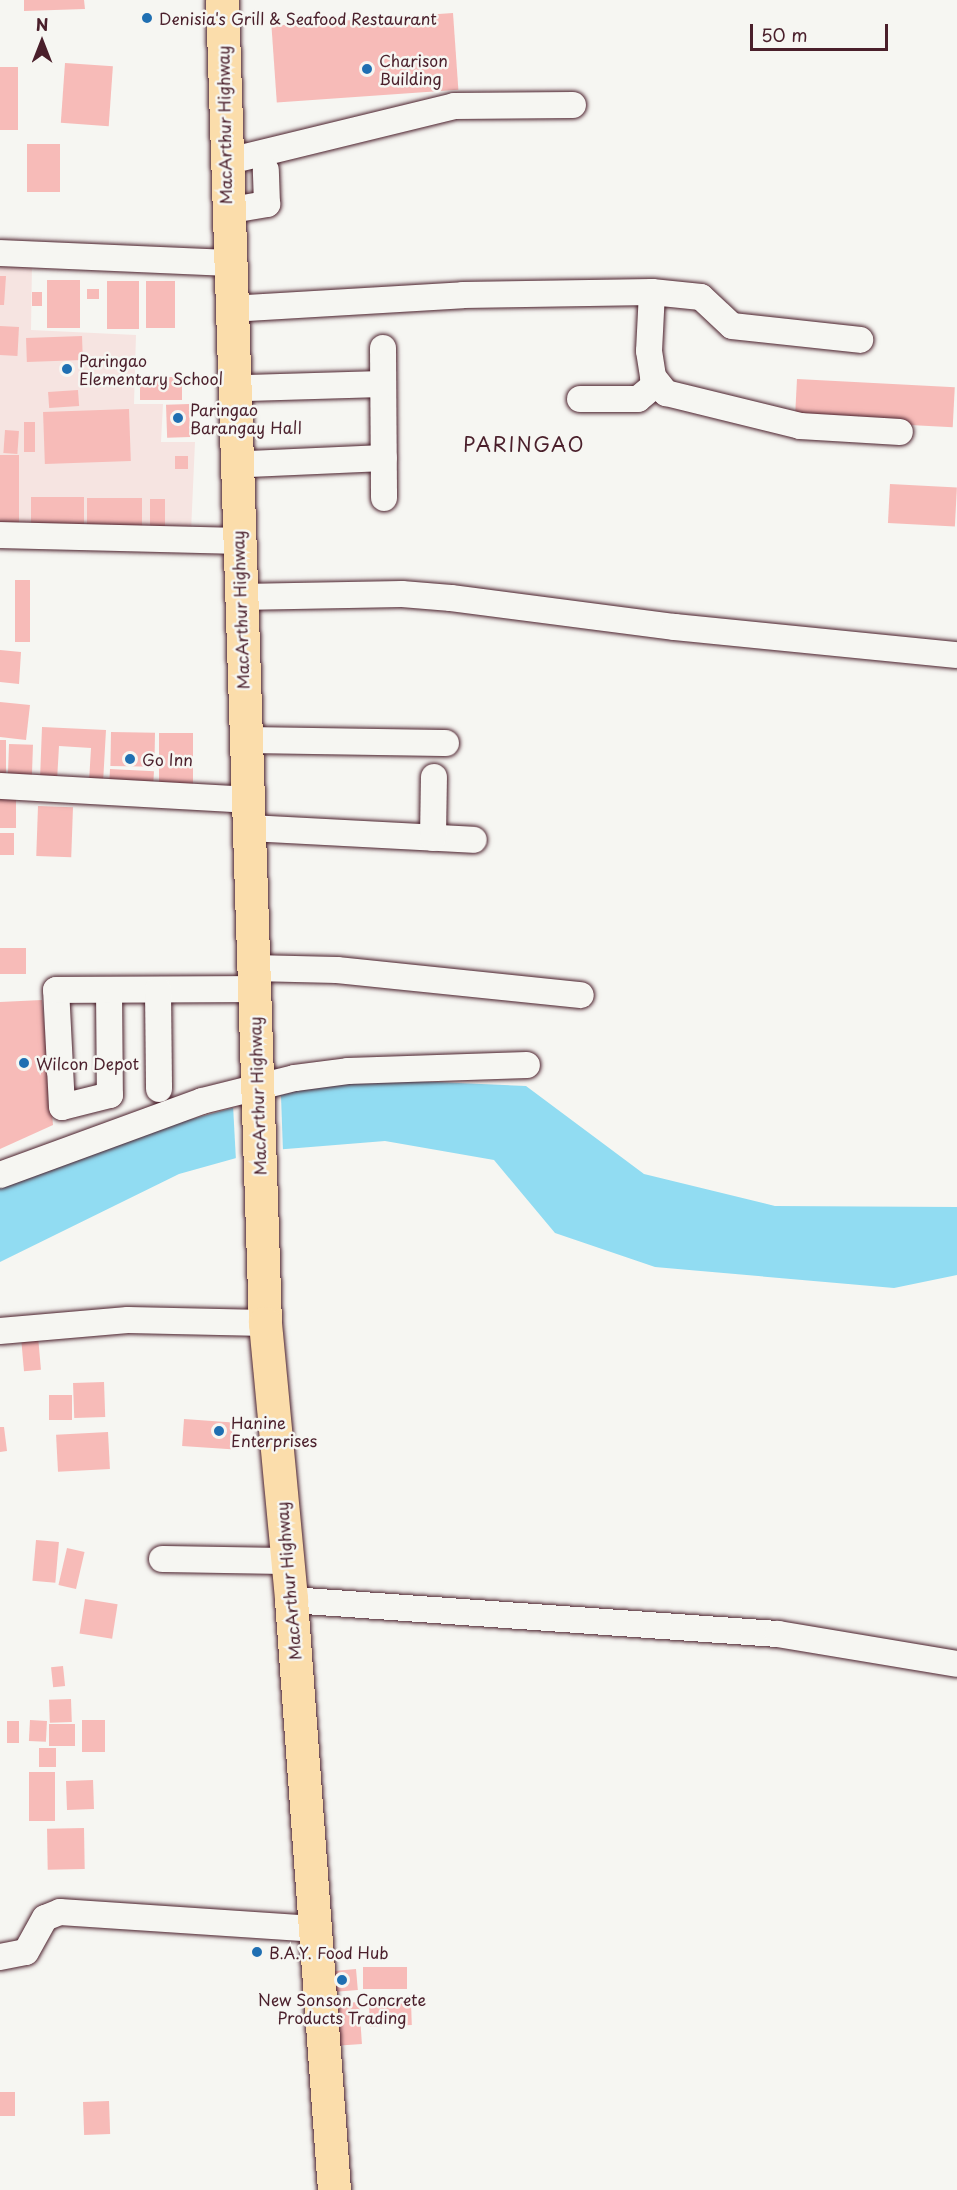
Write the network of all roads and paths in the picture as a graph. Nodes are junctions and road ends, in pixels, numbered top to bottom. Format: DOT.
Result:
graph roads {
  1 [pos="222,0"];
  2 [pos="573,105"];
  3 [pos="225,162"];
  4 [pos="266,170"];
  5 [pos="226,211"];
  6 [pos="0,253"];
  7 [pos="228,263"];
  8 [pos="652,292"];
  9 [pos="230,309"];
  10 [pos="860,340"];
  11 [pos="382,348"];
  12 [pos="382,384"];
  13 [pos="656,384"];
  14 [pos="232,393"];
  15 [pos="580,399"];
  16 [pos="900,432"];
  17 [pos="384,458"];
  18 [pos="235,470"];
  19 [pos="384,498"];
  20 [pos="0,535"];
  21 [pos="238,541"];
  22 [pos="240,597"];
  23 [pos="957,655"];
  24 [pos="245,740"];
  25 [pos="446,743"];
  26 [pos="434,777"];
  27 [pos="0,786"];
  28 [pos="248,814"];
  29 [pos="433,838"];
  30 [pos="474,840"];
  31 [pos="254,978"];
  32 [pos="109,990"];
  33 [pos="158,990"];
  34 [pos="580,995"];
  35 [pos="527,1065"];
  36 [pos="159,1089"];
  37 [pos="256,1092"];
  38 [pos="0,1175"];
  39 [pos="265,1323"];
  40 [pos="0,1331"];
  41 [pos="162,1559"];
  42 [pos="286,1561"];
  43 [pos="291,1600"];
  44 [pos="957,1664"];
  45 [pos="316,1929"];
  46 [pos="0,1957"];
  47 [pos="334,2190"];
  1 -- 3 [label="highway, MacArthur Highway"];
  2 -- 3 [label="street"];
  3 -- 5 [label="highway, MacArthur Highway"];
  4 -- 5 [label="street"];
  5 -- 7 [label="highway, MacArthur Highway"];
  6 -- 7 [label="street"];
  7 -- 9 [label="highway, MacArthur Highway"];
  8 -- 9 [label="street"];
  8 -- 10 [label="street"];
  8 -- 13 [label="street"];
  9 -- 14 [label="highway, MacArthur Highway"];
  11 -- 12 [label="street"];
  12 -- 14 [label="street"];
  12 -- 17 [label="street"];
  13 -- 15 [label="street"];
  13 -- 16 [label="street"];
  14 -- 18 [label="highway, MacArthur Highway"];
  17 -- 18 [label="street"];
  17 -- 19 [label="street"];
  18 -- 21 [label="highway, MacArthur Highway"];
  20 -- 21 [label="street"];
  21 -- 22 [label="highway, MacArthur Highway"];
  22 -- 23 [label="street"];
  22 -- 24 [label="highway, MacArthur Highway"];
  24 -- 25 [label="street"];
  24 -- 28 [label="highway, MacArthur Highway"];
  26 -- 29 [label="street"];
  27 -- 28 [label="street"];
  28 -- 29 [label="street"];
  28 -- 31 [label="highway, MacArthur Highway"];
  29 -- 30 [label="street"];
  31 -- 33 [label="street"];
  31 -- 34 [label="street"];
  31 -- 37 [label="highway, MacArthur Highway"];
  32 -- 32 [label="street"];
  32 -- 33 [label="street"];
  33 -- 36 [label="street"];
  35 -- 37 [label="street"];
  37 -- 38 [label="street"];
  37 -- 39 [label="highway, MacArthur Highway"];
  39 -- 40 [label="street"];
  39 -- 42 [label="highway, MacArthur Highway"];
  41 -- 42 [label="street"];
  42 -- 43 [label="highway, MacArthur Highway"];
  43 -- 44 [label="street"];
  43 -- 45 [label="highway, MacArthur Highway"];
  45 -- 46 [label="street"];
  45 -- 47 [label="highway, MacArthur Highway"];
}
